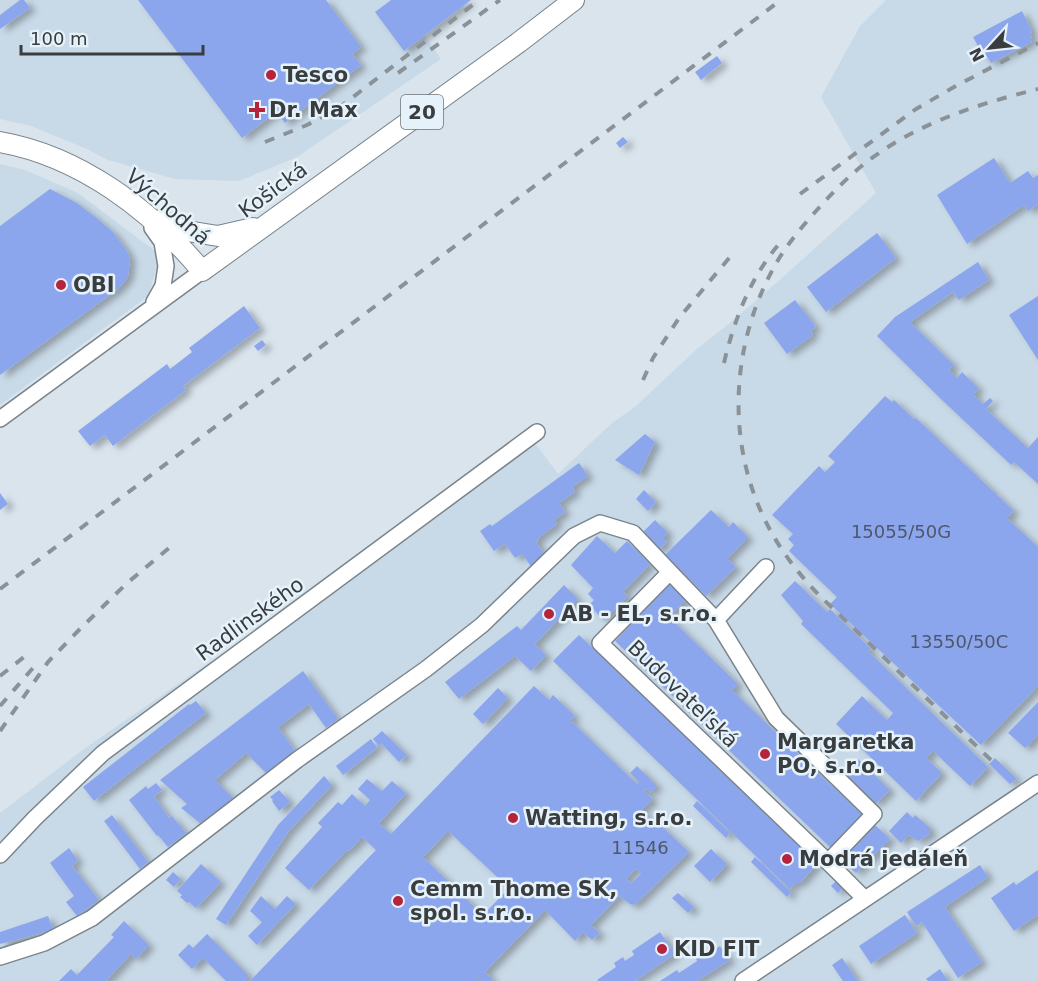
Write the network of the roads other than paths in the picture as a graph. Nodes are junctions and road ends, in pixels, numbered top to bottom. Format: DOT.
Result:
graph roads {
  1 [pos="574,0"];
  2 [pos="0,142"];
  3 [pos="137,207"];
  4 [pos="268,223"];
  5 [pos="202,271"];
  6 [pos="149,310"];
  7 [pos="0,419"];
  8 [pos="537,432"];
  9 [pos="766,567"];
  10 [pos="670,572"];
  11 [pos="716,620"];
  12 [pos="1038,783"];
  13 [pos="0,855"];
  14 [pos="828,862"];
  15 [pos="866,899"];
  16 [pos="0,957"];
  17 [pos="743,981"];
  1 -- 4 [label="main road, Košická / 20"];
  2 -- 3 [label="main road, Východná"];
  3 -- 4 [label="main road"];
  3 -- 5 [label="main road, Východná"];
  3 -- 6 [label="street"];
  4 -- 5 [label="main road, Košická / 20"];
  5 -- 6 [label="street, Košická"];
  6 -- 7 [label="street, Košická"];
  8 -- 13 [label="street, Radlinského"];
  9 -- 11 [label="street"];
  10 -- 11 [label="street"];
  10 -- 14 [label="street, Budovateľská"];
  10 -- 16 [label="street"];
  11 -- 14 [label="street"];
  12 -- 15 [label="street"];
  14 -- 15 [label="street, Budovateľská"];
  15 -- 17 [label="street"];
}
